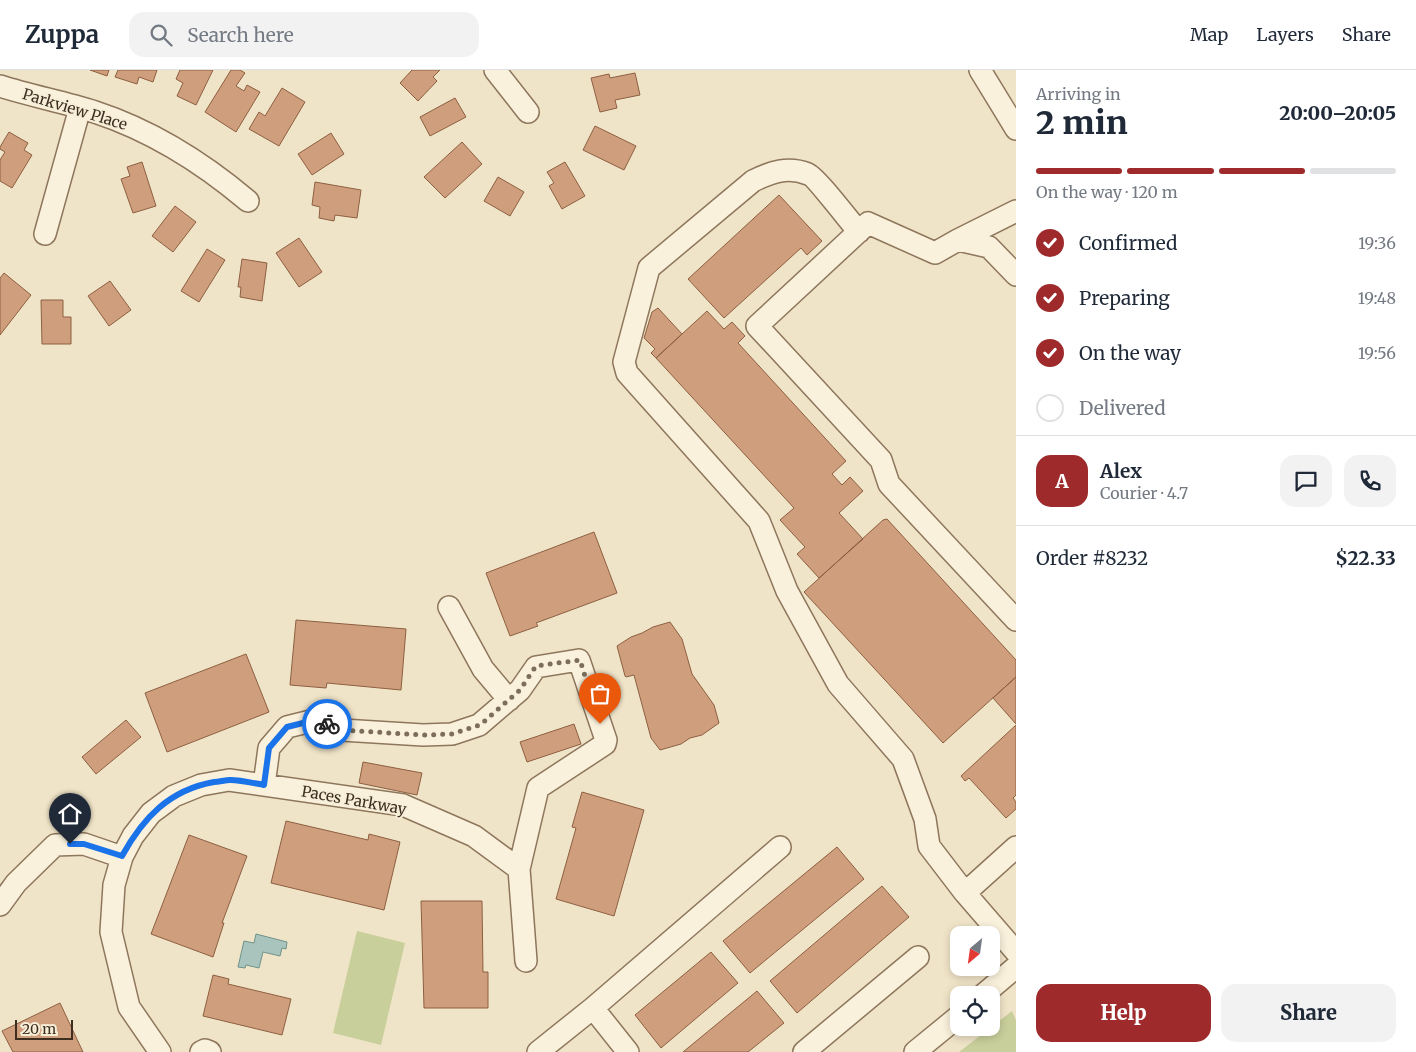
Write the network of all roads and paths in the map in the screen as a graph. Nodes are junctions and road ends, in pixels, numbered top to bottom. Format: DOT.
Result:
graph roads {
  1 [pos="495,70"];
  2 [pos="980,70"];
  3 [pos="0,86"];
  4 [pos="80,108"];
  5 [pos="528,112"];
  6 [pos="1016,129"];
  7 [pos="248,201"];
  8 [pos="1016,211"];
  9 [pos="859,232"];
  10 [pos="45,234"];
  11 [pos="958,240"];
  12 [pos="1016,274"];
  13 [pos="449,607"];
  14 [pos="1016,620"];
  15 [pos="509,700"];
  16 [pos="264,785"];
  17 [pos="780,847"];
  18 [pos="1016,847"];
  19 [pos="122,856"];
  20 [pos="519,869"];
  21 [pos="965,893"];
  22 [pos="0,905"];
  23 [pos="1016,952"];
  24 [pos="918,957"];
  25 [pos="526,961"];
  26 [pos="1016,967"];
  27 [pos="994,986"];
  28 [pos="593,1008"];
  29 [pos="950,1024"];
  30 [pos="160,1052"];
  31 [pos="201,1052"];
  32 [pos="210,1052"];
  33 [pos="538,1052"];
  34 [pos="628,1052"];
  35 [pos="804,1052"];
  36 [pos="916,1052"];
  1 -- 5 [label="street"];
  2 -- 6 [label="street"];
  3 -- 4 [label="street, Parkview Place"];
  4 -- 7 [label="street, Parkview Place"];
  4 -- 10 [label="street"];
  8 -- 11 [label="street"];
  9 -- 11 [label="street"];
  9 -- 14 [label="street"];
  9 -- 21 [label="street"];
  11 -- 12 [label="street"];
  13 -- 15 [label="street"];
  15 -- 16 [label="street"];
  15 -- 20 [label="street"];
  16 -- 19 [label="street, Paces Parkway"];
  16 -- 20 [label="street, Paces Parkway"];
  17 -- 28 [label="street"];
  18 -- 21 [label="street"];
  19 -- 22 [label="street"];
  19 -- 30 [label="street, Paces Parkway"];
  20 -- 25 [label="street"];
  21 -- 23 [label="street"];
  24 -- 35 [label="street"];
  26 -- 27 [label="street"];
  28 -- 33 [label="street"];
  28 -- 34 [label="street"];
  29 -- 36 [label="street"];
  31 -- 32 [label="street"];
}
